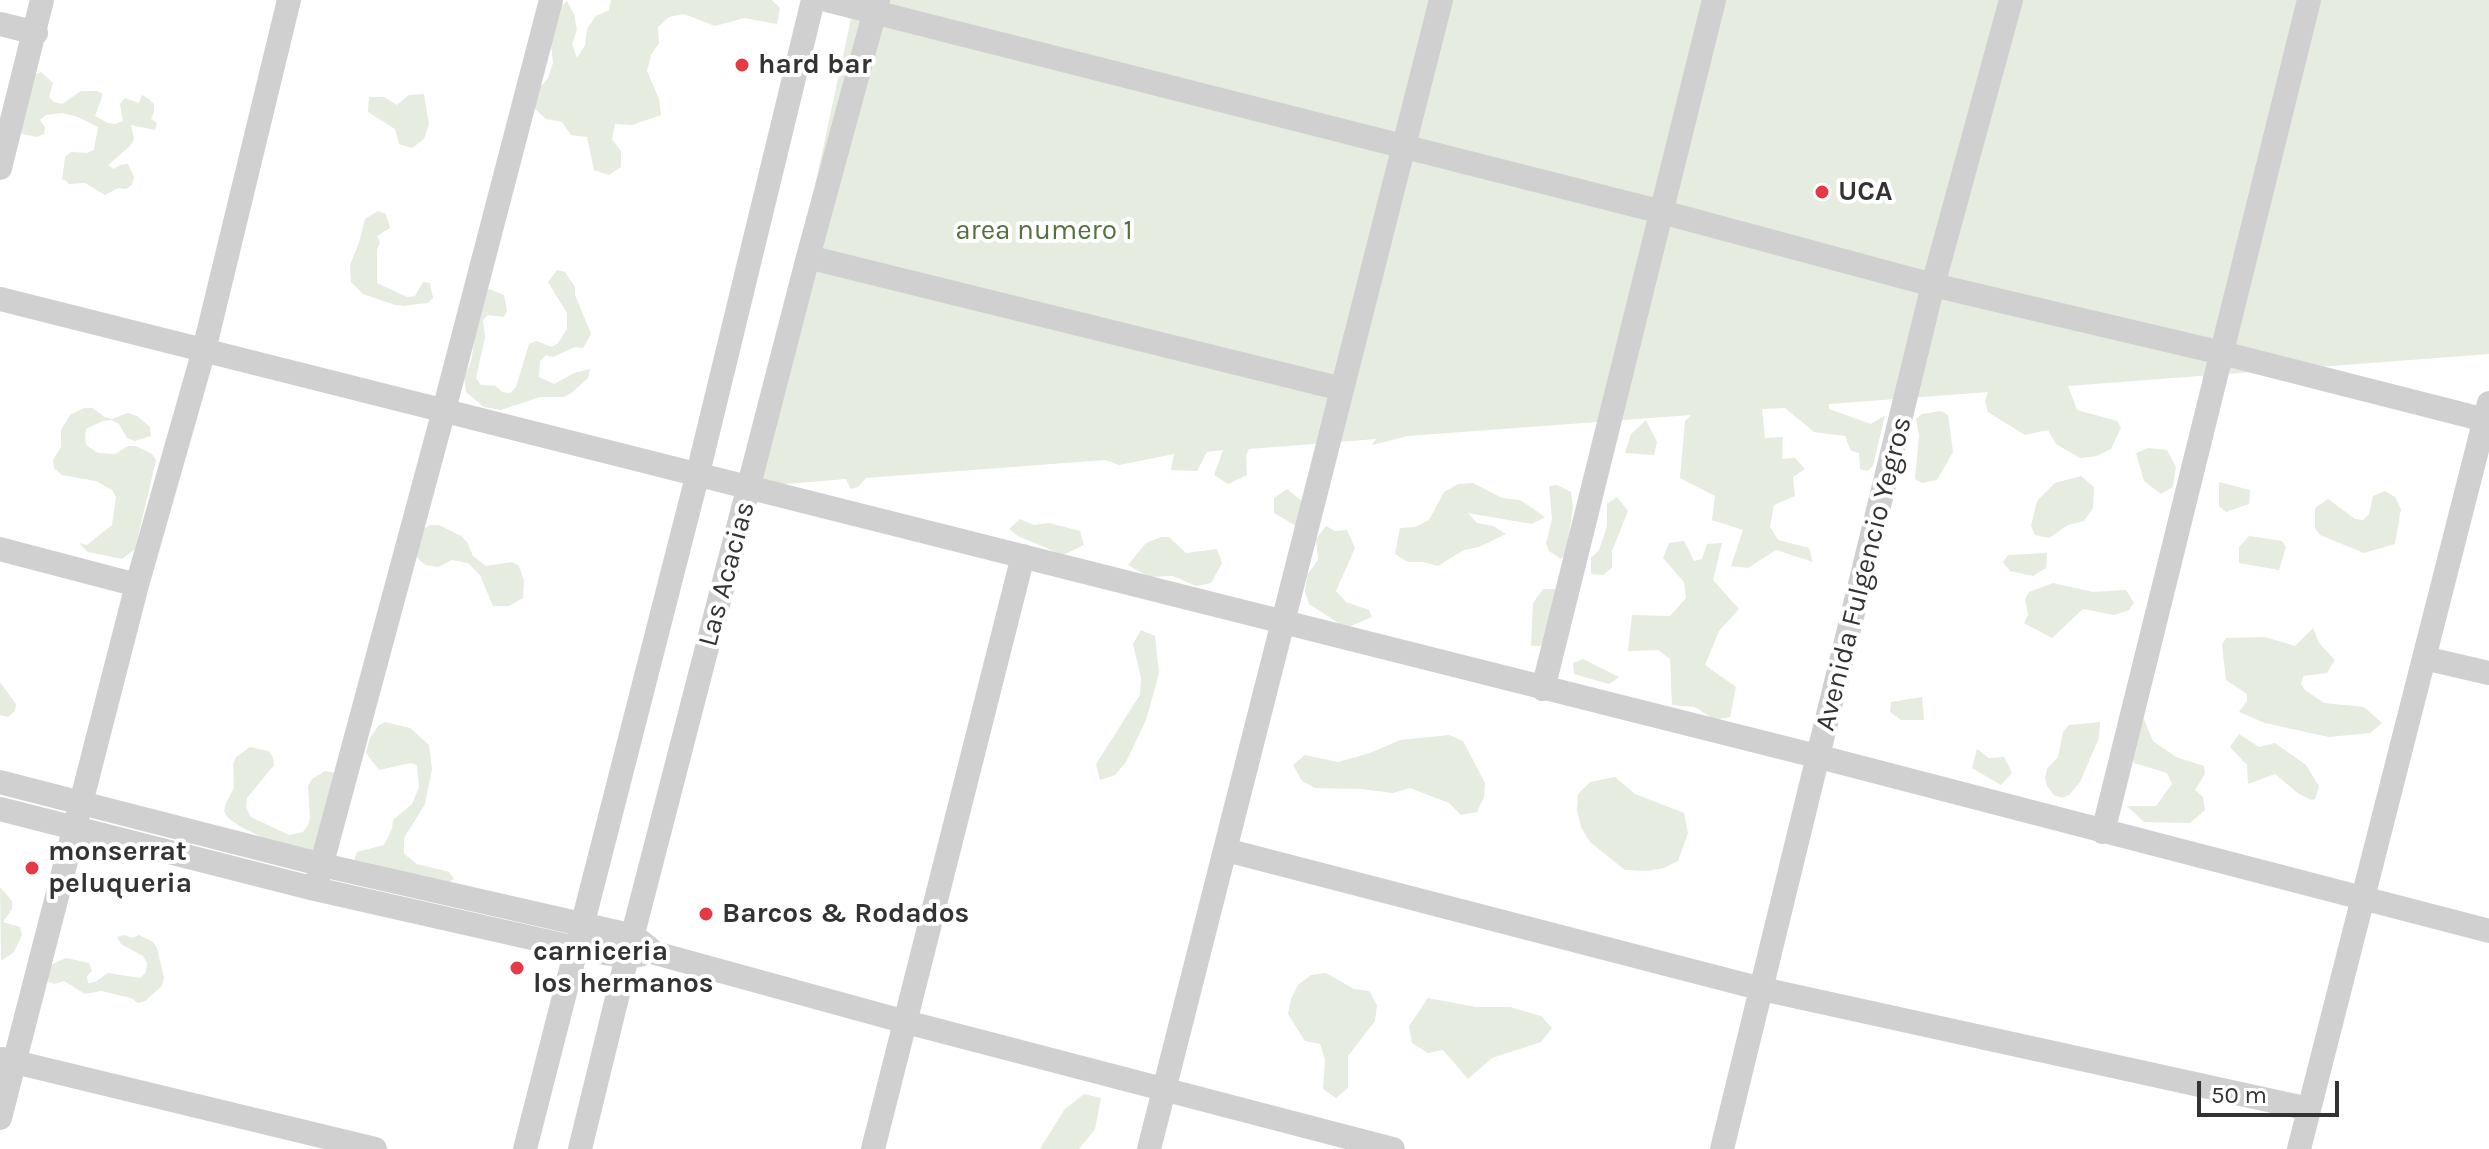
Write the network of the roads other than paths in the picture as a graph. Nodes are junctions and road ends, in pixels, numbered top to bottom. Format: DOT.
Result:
graph roads {
  1 [pos="42,0"];
  2 [pos="289,0"];
  3 [pos="551,0"];
  4 [pos="813,0"];
  5 [pos="827,0"];
  6 [pos="1441,0"];
  7 [pos="1714,0"];
  8 [pos="2011,0"];
  9 [pos="2309,0"];
  10 [pos="876,7"];
  11 [pos="0,24"];
  12 [pos="36,33"];
  13 [pos="1404,147"];
  14 [pos="0,168"];
  15 [pos="1662,212"];
  16 [pos="808,257"];
  17 [pos="1933,285"];
  18 [pos="0,299"];
  19 [pos="204,350"];
  20 [pos="2222,353"];
  21 [pos="1342,389"];
  22 [pos="444,410"];
  23 [pos="2488,415"];
  24 [pos="698,473"];
  25 [pos="750,487"];
  26 [pos="0,549"];
  27 [pos="1023,556"];
  28 [pos="137,585"];
  29 [pos="1283,623"];
  30 [pos="2424,658"];
  31 [pos="2489,673"];
  32 [pos="1543,689"];
  33 [pos="1820,757"];
  34 [pos="0,782"];
  35 [pos="83,803"];
  36 [pos="0,809"];
  37 [pos="77,828"];
  38 [pos="2103,832"];
  39 [pos="1226,850"];
  40 [pos="323,865"];
  41 [pos="315,889"];
  42 [pos="2363,898"];
  43 [pos="582,923"];
  44 [pos="2489,931"];
  45 [pos="630,946"];
  46 [pos="576,948"];
  47 [pos="1762,989"];
  48 [pos="906,1022"];
  49 [pos="7,1060"];
  50 [pos="1164,1090"];
  51 [pos="2309,1109"];
  52 [pos="0,1118"];
  53 [pos="375,1149"];
  54 [pos="525,1149"];
  55 [pos="580,1149"];
  56 [pos="873,1149"];
  57 [pos="1149,1149"];
  58 [pos="1393,1149"];
  59 [pos="1722,1149"];
  60 [pos="2299,1149"];
  1 -- 12 [label="street"];
  2 -- 19 [label="street"];
  3 -- 22 [label="street"];
  4 -- 24 [label="street, Las Acacias"];
  5 -- 10 [label="street"];
  6 -- 13 [label="street"];
  7 -- 15 [label="street"];
  8 -- 17 [label="street, Avenida Fulgencio Yegros"];
  9 -- 20 [label="street"];
  10 -- 13 [label="street"];
  10 -- 16 [label="street, Las Acacias"];
  11 -- 12 [label="street"];
  12 -- 14 [label="street"];
  13 -- 15 [label="street"];
  13 -- 21 [label="street"];
  15 -- 17 [label="street"];
  15 -- 32 [label="street"];
  16 -- 21 [label="street"];
  16 -- 25 [label="street, Las Acacias"];
  17 -- 20 [label="street"];
  17 -- 33 [label="street, Avenida Fulgencio Yegros"];
  18 -- 19 [label="street"];
  19 -- 22 [label="street"];
  19 -- 28 [label="street"];
  20 -- 23 [label="street"];
  20 -- 38 [label="street"];
  21 -- 29 [label="street"];
  22 -- 24 [label="street"];
  22 -- 40 [label="street"];
  23 -- 30 [label="street"];
  24 -- 25 [label="street"];
  24 -- 43 [label="street, Las Acacias"];
  25 -- 27 [label="street"];
  25 -- 45 [label="street, Las Acacias"];
  26 -- 28 [label="street"];
  27 -- 29 [label="street"];
  27 -- 48 [label="street"];
  28 -- 35 [label="street"];
  29 -- 32 [label="street"];
  29 -- 39 [label="street"];
  30 -- 31 [label="street"];
  30 -- 42 [label="street"];
  32 -- 33 [label="street"];
  33 -- 38 [label="street"];
  33 -- 47 [label="street, Avenida Fulgencio Yegros"];
  34 -- 35 [label="street"];
  35 -- 37 [label="street"];
  35 -- 40 [label="street"];
  36 -- 37 [label="street"];
  37 -- 41 [label="street"];
  37 -- 49 [label="street"];
  38 -- 42 [label="street"];
  39 -- 47 [label="street"];
  39 -- 50 [label="street"];
  40 -- 41 [label="street"];
  40 -- 43 [label="street"];
  41 -- 46 [label="street"];
  42 -- 44 [label="street"];
  42 -- 51 [label="street"];
  43 -- 45 [label="street"];
  43 -- 46 [label="street, Las Acacias"];
  45 -- 46 [label="street"];
  45 -- 48 [label="street"];
  45 -- 55 [label="street, Las Acacias"];
  46 -- 54 [label="street, Las Acacias"];
  47 -- 51 [label="street"];
  47 -- 59 [label="street, Avenida Fulgencio Yegros"];
  48 -- 50 [label="street"];
  48 -- 56 [label="street"];
  49 -- 52 [label="street"];
  49 -- 53 [label="street"];
  50 -- 57 [label="street"];
  50 -- 58 [label="street"];
  51 -- 60 [label="street"];
}
